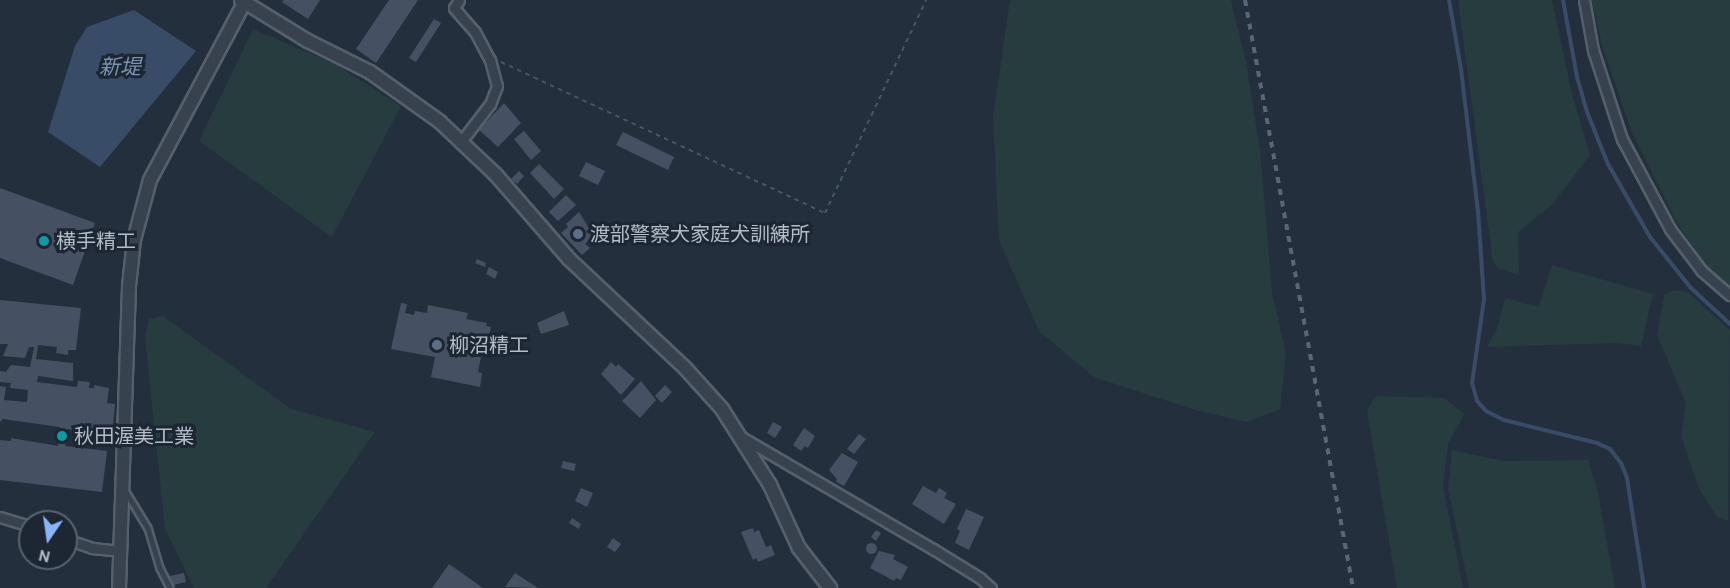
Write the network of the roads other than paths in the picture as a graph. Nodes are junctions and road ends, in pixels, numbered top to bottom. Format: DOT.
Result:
graph roads {
  1 [pos="459,0"];
  2 [pos="1584,0"];
  3 [pos="242,2"];
  4 [pos="460,143"];
  5 [pos="1730,296"];
  6 [pos="743,438"];
  7 [pos="122,484"];
  8 [pos="0,517"];
  9 [pos="18,522"];
  10 [pos="78,543"];
  11 [pos="121,551"];
  12 [pos="119,588"];
  13 [pos="170,588"];
  14 [pos="830,588"];
  15 [pos="991,588"];
  1 -- 4 [label="street"];
  2 -- 5 [label="street"];
  3 -- 4 [label="street"];
  3 -- 7 [label="street"];
  4 -- 6 [label="street"];
  6 -- 14 [label="street"];
  6 -- 15 [label="street"];
  7 -- 11 [label="street"];
  7 -- 13 [label="lane"];
  8 -- 9 [label="street"];
  10 -- 11 [label="street"];
  11 -- 12 [label="street"];
}
